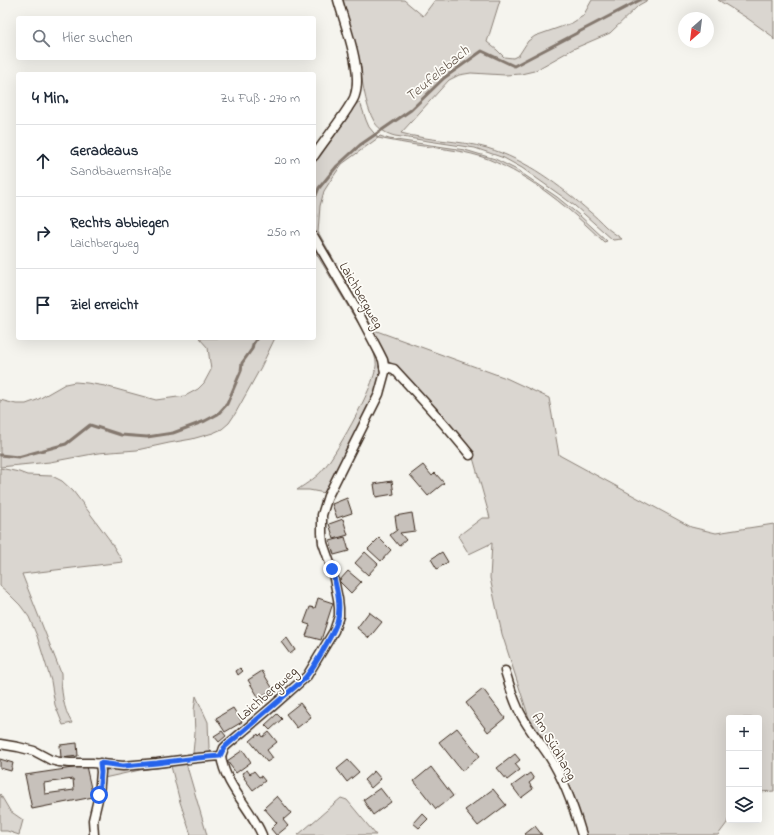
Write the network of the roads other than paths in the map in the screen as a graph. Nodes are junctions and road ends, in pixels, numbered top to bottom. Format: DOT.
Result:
graph roads {
  1 [pos="338,0"];
  2 [pos="316,153"];
  3 [pos="316,240"];
  4 [pos="384,367"];
  5 [pos="470,455"];
  6 [pos="505,671"];
  7 [pos="0,744"];
  8 [pos="220,756"];
  9 [pos="100,763"];
  10 [pos="94,835"];
  11 [pos="262,835"];
  12 [pos="582,835"];
  1 -- 2 [label="street"];
  3 -- 4 [label="street, Laichbergweg"];
  4 -- 5 [label="street"];
  4 -- 8 [label="street, Laichbergweg"];
  6 -- 12 [label="street, Am Südhang"];
  7 -- 9 [label="street"];
  8 -- 9 [label="street"];
  8 -- 11 [label="street"];
  9 -- 10 [label="street"];
}
